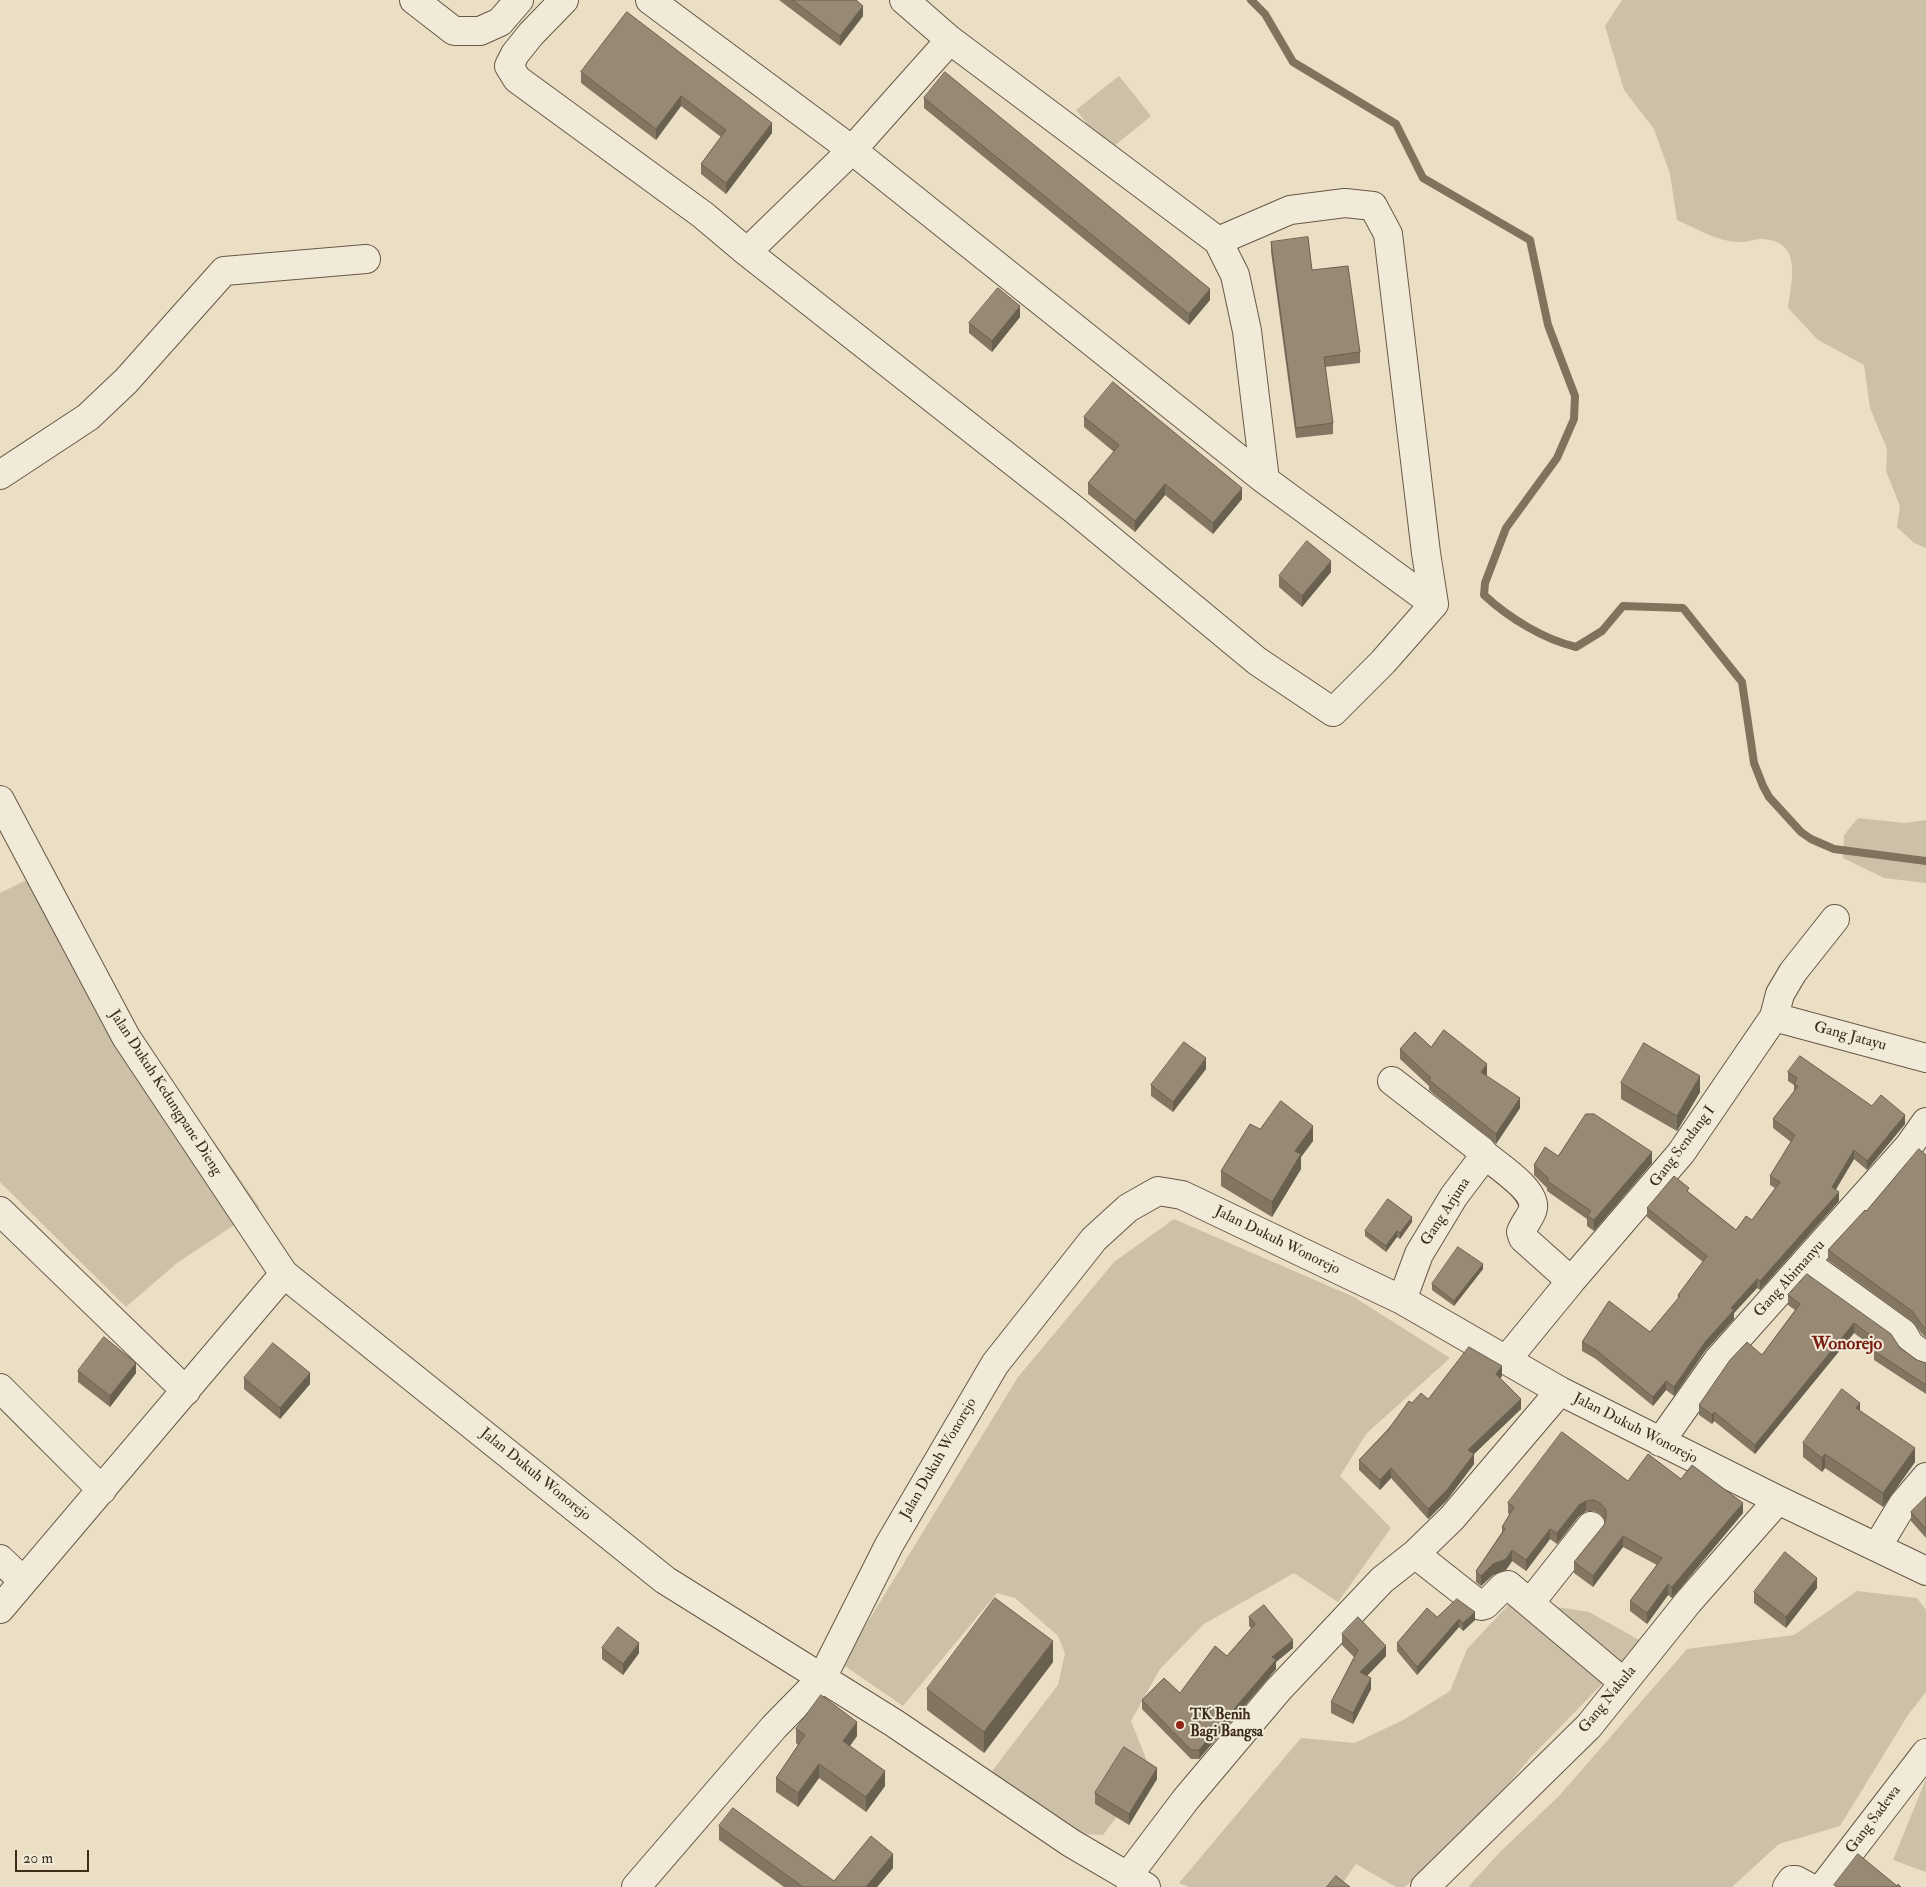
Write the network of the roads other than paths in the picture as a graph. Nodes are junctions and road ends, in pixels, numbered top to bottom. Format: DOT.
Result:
graph roads {
  1 [pos="414,0"];
  2 [pos="519,0"];
  3 [pos="564,0"];
  4 [pos="650,0"];
  5 [pos="904,0"];
  6 [pos="950,40"];
  7 [pos="852,150"];
  8 [pos="1218,241"];
  9 [pos="747,252"];
  10 [pos="366,259"];
  11 [pos="0,475"];
  12 [pos="1265,480"];
  13 [pos="1434,604"];
  14 [pos="0,800"];
  15 [pos="1835,919"];
  16 [pos="1774,1017"];
  17 [pos="1926,1058"];
  18 [pos="1392,1082"];
  19 [pos="1926,1122"];
  20 [pos="1485,1155"];
  21 [pos="0,1211"];
  22 [pos="1806,1262"];
  23 [pos="284,1274"];
  24 [pos="1571,1280"];
  25 [pos="1402,1300"];
  26 [pos="1926,1357"];
  27 [pos="1507,1359"];
  28 [pos="0,1388"];
  29 [pos="186,1391"];
  30 [pos="1560,1391"];
  31 [pos="1660,1442"];
  32 [pos="1926,1477"];
  33 [pos="102,1490"];
  34 [pos="1778,1500"];
  35 [pos="1591,1526"];
  36 [pos="1877,1547"];
  37 [pos="1415,1554"];
  38 [pos="0,1559"];
  39 [pos="1926,1571"];
  40 [pos="22,1580"];
  41 [pos="1530,1603"];
  42 [pos="0,1608"];
  43 [pos="822,1678"];
  44 [pos="1623,1682"];
  45 [pos="1926,1753"];
  46 [pos="1137,1882"];
  47 [pos="636,1887"];
  48 [pos="1425,1887"];
  49 [pos="1787,1887"];
  50 [pos="1808,1887"];
  51 [pos="1823,1887"];
  1 -- 2 [label="street"];
  3 -- 9 [label="street"];
  4 -- 7 [label="street"];
  5 -- 6 [label="street"];
  6 -- 7 [label="street"];
  6 -- 8 [label="street"];
  7 -- 9 [label="street"];
  7 -- 12 [label="street"];
  8 -- 12 [label="street"];
  8 -- 13 [label="street"];
  9 -- 13 [label="street"];
  10 -- 11 [label="street"];
  12 -- 13 [label="street"];
  14 -- 23 [label="street, Jalan Dukuh Kedungpane Dieng"];
  15 -- 16 [label="street, Gang Sendang I"];
  16 -- 17 [label="street, Gang Jatayu"];
  16 -- 24 [label="street, Gang Sendang I"];
  18 -- 20 [label="street"];
  19 -- 22 [label="street, Gang Abimanyu"];
  20 -- 24 [label="street"];
  20 -- 25 [label="street, Gang Arjuna"];
  21 -- 29 [label="street"];
  22 -- 26 [label="street"];
  22 -- 31 [label="street, Gang Abimanyu"];
  23 -- 29 [label="street"];
  23 -- 43 [label="street, Jalan Dukuh Wonorejo"];
  24 -- 27 [label="street, Gang Sendang I"];
  25 -- 27 [label="street, Jalan Dukuh Wonorejo"];
  25 -- 43 [label="street, Jalan Dukuh Wonorejo"];
  27 -- 30 [label="street, Jalan Dukuh Wonorejo"];
  28 -- 33 [label="street"];
  29 -- 33 [label="street"];
  30 -- 31 [label="street, Jalan Dukuh Wonorejo"];
  30 -- 37 [label="street"];
  31 -- 34 [label="street, Jalan Dukuh Wonorejo"];
  32 -- 36 [label="street"];
  33 -- 40 [label="street"];
  34 -- 36 [label="street, Jalan Dukuh Wonorejo"];
  34 -- 44 [label="street, Gang Nakula"];
  35 -- 41 [label="street"];
  36 -- 39 [label="street, Jalan Dukuh Wonorejo"];
  37 -- 41 [label="street"];
  37 -- 46 [label="street"];
  38 -- 40 [label="street"];
  40 -- 42 [label="street"];
  41 -- 44 [label="street"];
  43 -- 46 [label="street, Jalan Dukuh Wonorejo"];
  43 -- 47 [label="street"];
  44 -- 48 [label="street, Gang Nakula"];
  45 -- 51 [label="street, Gang Sadewa"];
  49 -- 50 [label="street"];
}
